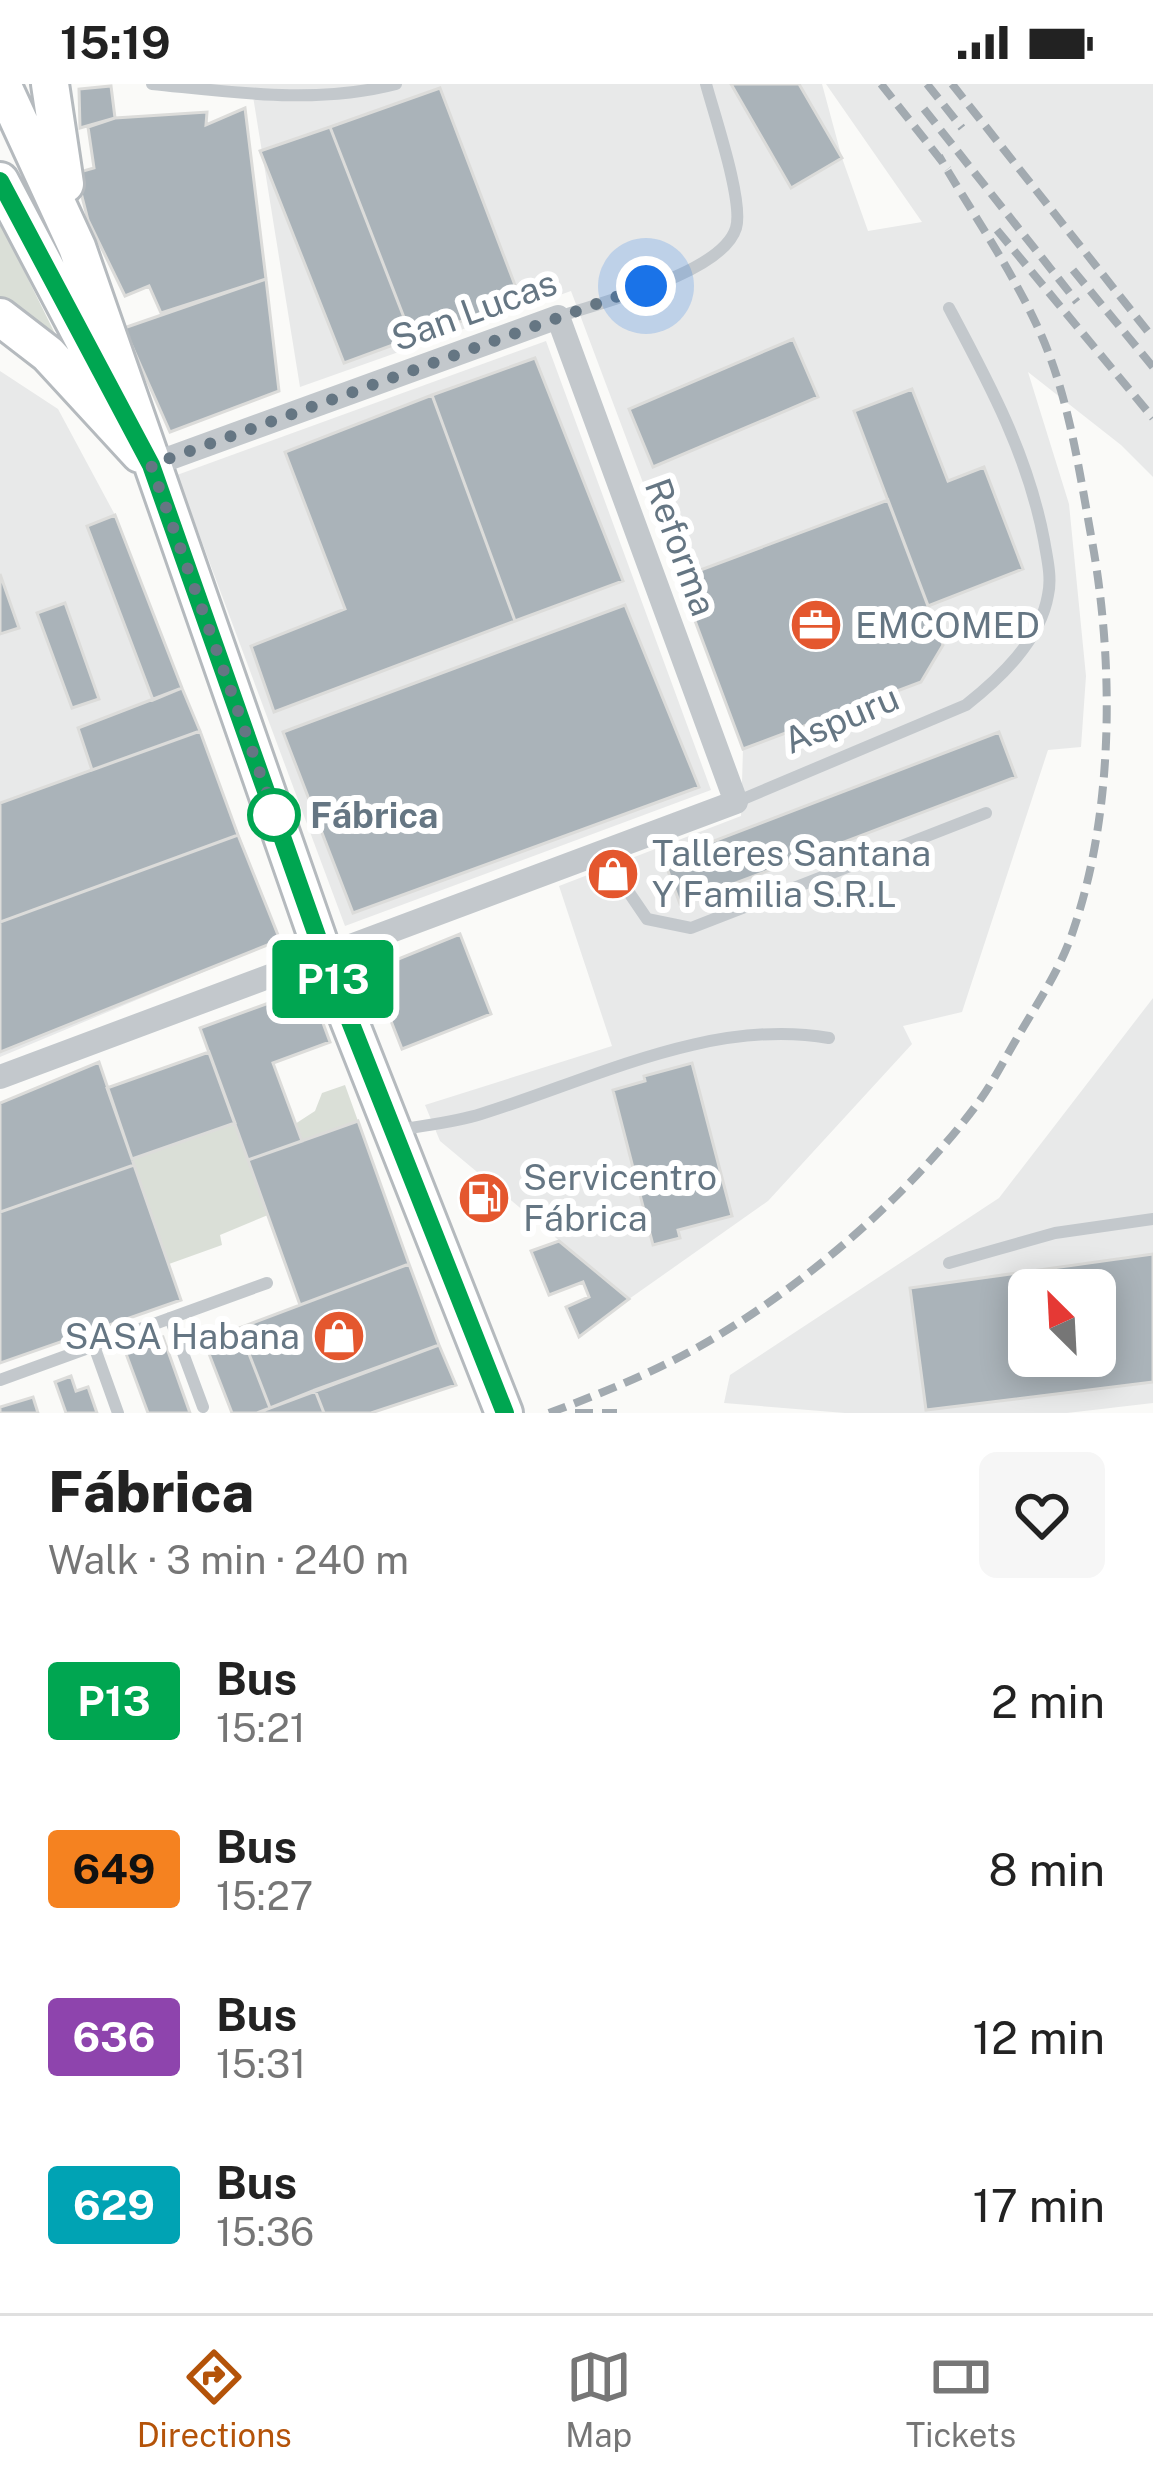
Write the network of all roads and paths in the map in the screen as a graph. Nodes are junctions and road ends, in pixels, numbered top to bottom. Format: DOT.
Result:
graph roads {
  1 [pos="50,84"];
  2 [pos="152,84"];
  3 [pos="396,84"];
  4 [pos="706,84"];
  5 [pos="356,89"];
  6 [pos="7,100"];
  7 [pos="0,181"];
  8 [pos="77,247"];
  9 [pos="949,308"];
  10 [pos="0,317"];
  11 [pos="558,317"];
  12 [pos="151,465"];
  13 [pos="736,802"];
  14 [pos="986,813"];
  15 [pos="601,852"];
  16 [pos="323,953"];
  17 [pos="829,1038"];
  18 [pos="0,1077"];
  19 [pos="392,1132"];
  20 [pos="1153,1219"];
  21 [pos="949,1263"];
  22 [pos="268,1283"];
  23 [pos="170,1318"];
  24 [pos="94,1346"];
  25 [pos="0,1380"];
  26 [pos="203,1407"];
  27 [pos="118,1413"];
  28 [pos="505,1413"];
  1 -- 8 [label="main road"];
  2 -- 5 [label="lane"];
  3 -- 5 [label="lane"];
  4 -- 11 [label="lane, San Lucas"];
  6 -- 8 [label="main road"];
  7 -- 12 [label="main road"];
  8 -- 12 [label="main road"];
  9 -- 13 [label="lane, Aspuru"];
  10 -- 12 [label="main road"];
  11 -- 12 [label="street, San Lucas"];
  11 -- 13 [label="street, Reforma"];
  12 -- 16 [label="main road"];
  13 -- 15 [label="street, Aspuru"];
  14 -- 15 [label="lane"];
  15 -- 16 [label="street, Aspuru"];
  16 -- 18 [label="street, Aspuru"];
  16 -- 19 [label="main road"];
  17 -- 19 [label="lane"];
  19 -- 28 [label="main road"];
  20 -- 21 [label="lane"];
  22 -- 23 [label="lane"];
  23 -- 24 [label="lane"];
  23 -- 26 [label="lane"];
  24 -- 25 [label="lane"];
  24 -- 27 [label="lane"];
}
